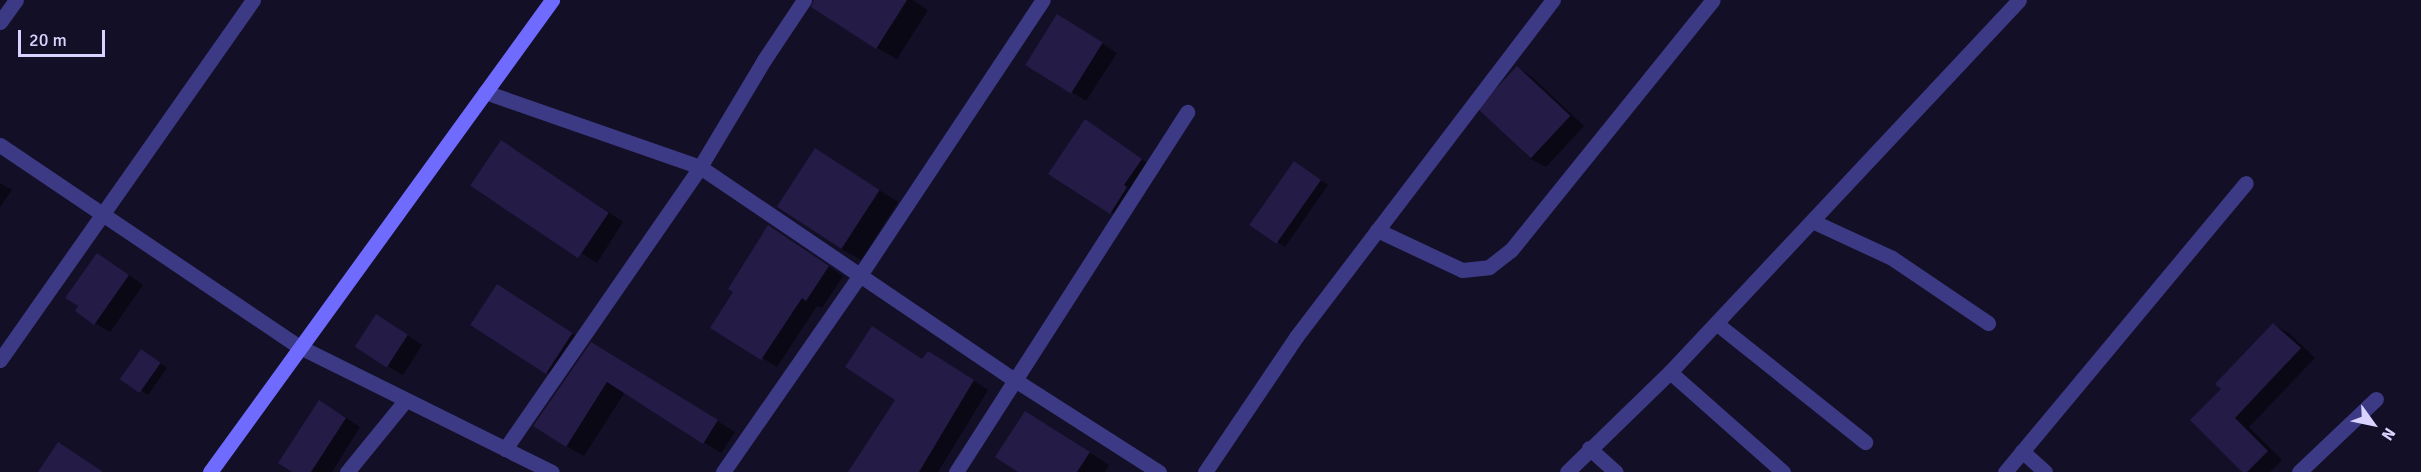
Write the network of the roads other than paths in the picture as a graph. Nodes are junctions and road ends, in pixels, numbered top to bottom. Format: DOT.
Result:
graph roads {
  1 [pos="16,0"];
  2 [pos="254,0"];
  3 [pos="552,0"];
  4 [pos="804,0"];
  5 [pos="1043,0"];
  6 [pos="1553,0"];
  7 [pos="1713,0"];
  8 [pos="2019,0"];
  9 [pos="0,22"];
  10 [pos="485,92"];
  11 [pos="1187,112"];
  12 [pos="0,145"];
  13 [pos="700,167"];
  14 [pos="2246,183"];
  15 [pos="102,214"];
  16 [pos="1812,221"];
  17 [pos="1377,230"];
  18 [pos="860,274"];
  19 [pos="1716,323"];
  20 [pos="1988,323"];
  21 [pos="300,347"];
  22 [pos="0,360"];
  23 [pos="1670,372"];
  24 [pos="1015,380"];
  25 [pos="2376,399"];
  26 [pos="405,401"];
  27 [pos="1865,442"];
  28 [pos="1589,448"];
  29 [pos="505,449"];
  30 [pos="2022,452"];
  31 [pos="210,472"];
  32 [pos="347,472"];
  33 [pos="552,472"];
  34 [pos="723,472"];
  35 [pos="956,472"];
  36 [pos="1159,472"];
  37 [pos="1205,472"];
  38 [pos="1568,472"];
  39 [pos="1616,472"];
  40 [pos="1783,472"];
  41 [pos="2005,472"];
  42 [pos="2045,472"];
  43 [pos="2299,472"];
  1 -- 9 [label="street"];
  2 -- 15 [label="street"];
  3 -- 10 [label="street"];
  4 -- 13 [label="street"];
  5 -- 18 [label="street"];
  6 -- 17 [label="street"];
  7 -- 17 [label="street"];
  8 -- 16 [label="street"];
  10 -- 13 [label="street"];
  10 -- 21 [label="street"];
  11 -- 24 [label="street"];
  12 -- 15 [label="street"];
  13 -- 18 [label="street"];
  13 -- 29 [label="street"];
  14 -- 30 [label="street"];
  15 -- 21 [label="street"];
  15 -- 22 [label="street"];
  16 -- 19 [label="street"];
  16 -- 20 [label="street"];
  17 -- 37 [label="street"];
  18 -- 24 [label="street"];
  18 -- 34 [label="street"];
  19 -- 23 [label="street"];
  19 -- 27 [label="street"];
  21 -- 26 [label="street"];
  21 -- 31 [label="street"];
  23 -- 28 [label="street"];
  23 -- 40 [label="street"];
  24 -- 35 [label="street"];
  24 -- 36 [label="street"];
  25 -- 43 [label="street"];
  26 -- 29 [label="street"];
  26 -- 32 [label="street"];
  28 -- 38 [label="street"];
  28 -- 39 [label="street"];
  29 -- 33 [label="street"];
  30 -- 41 [label="street"];
  30 -- 42 [label="street"];
}
